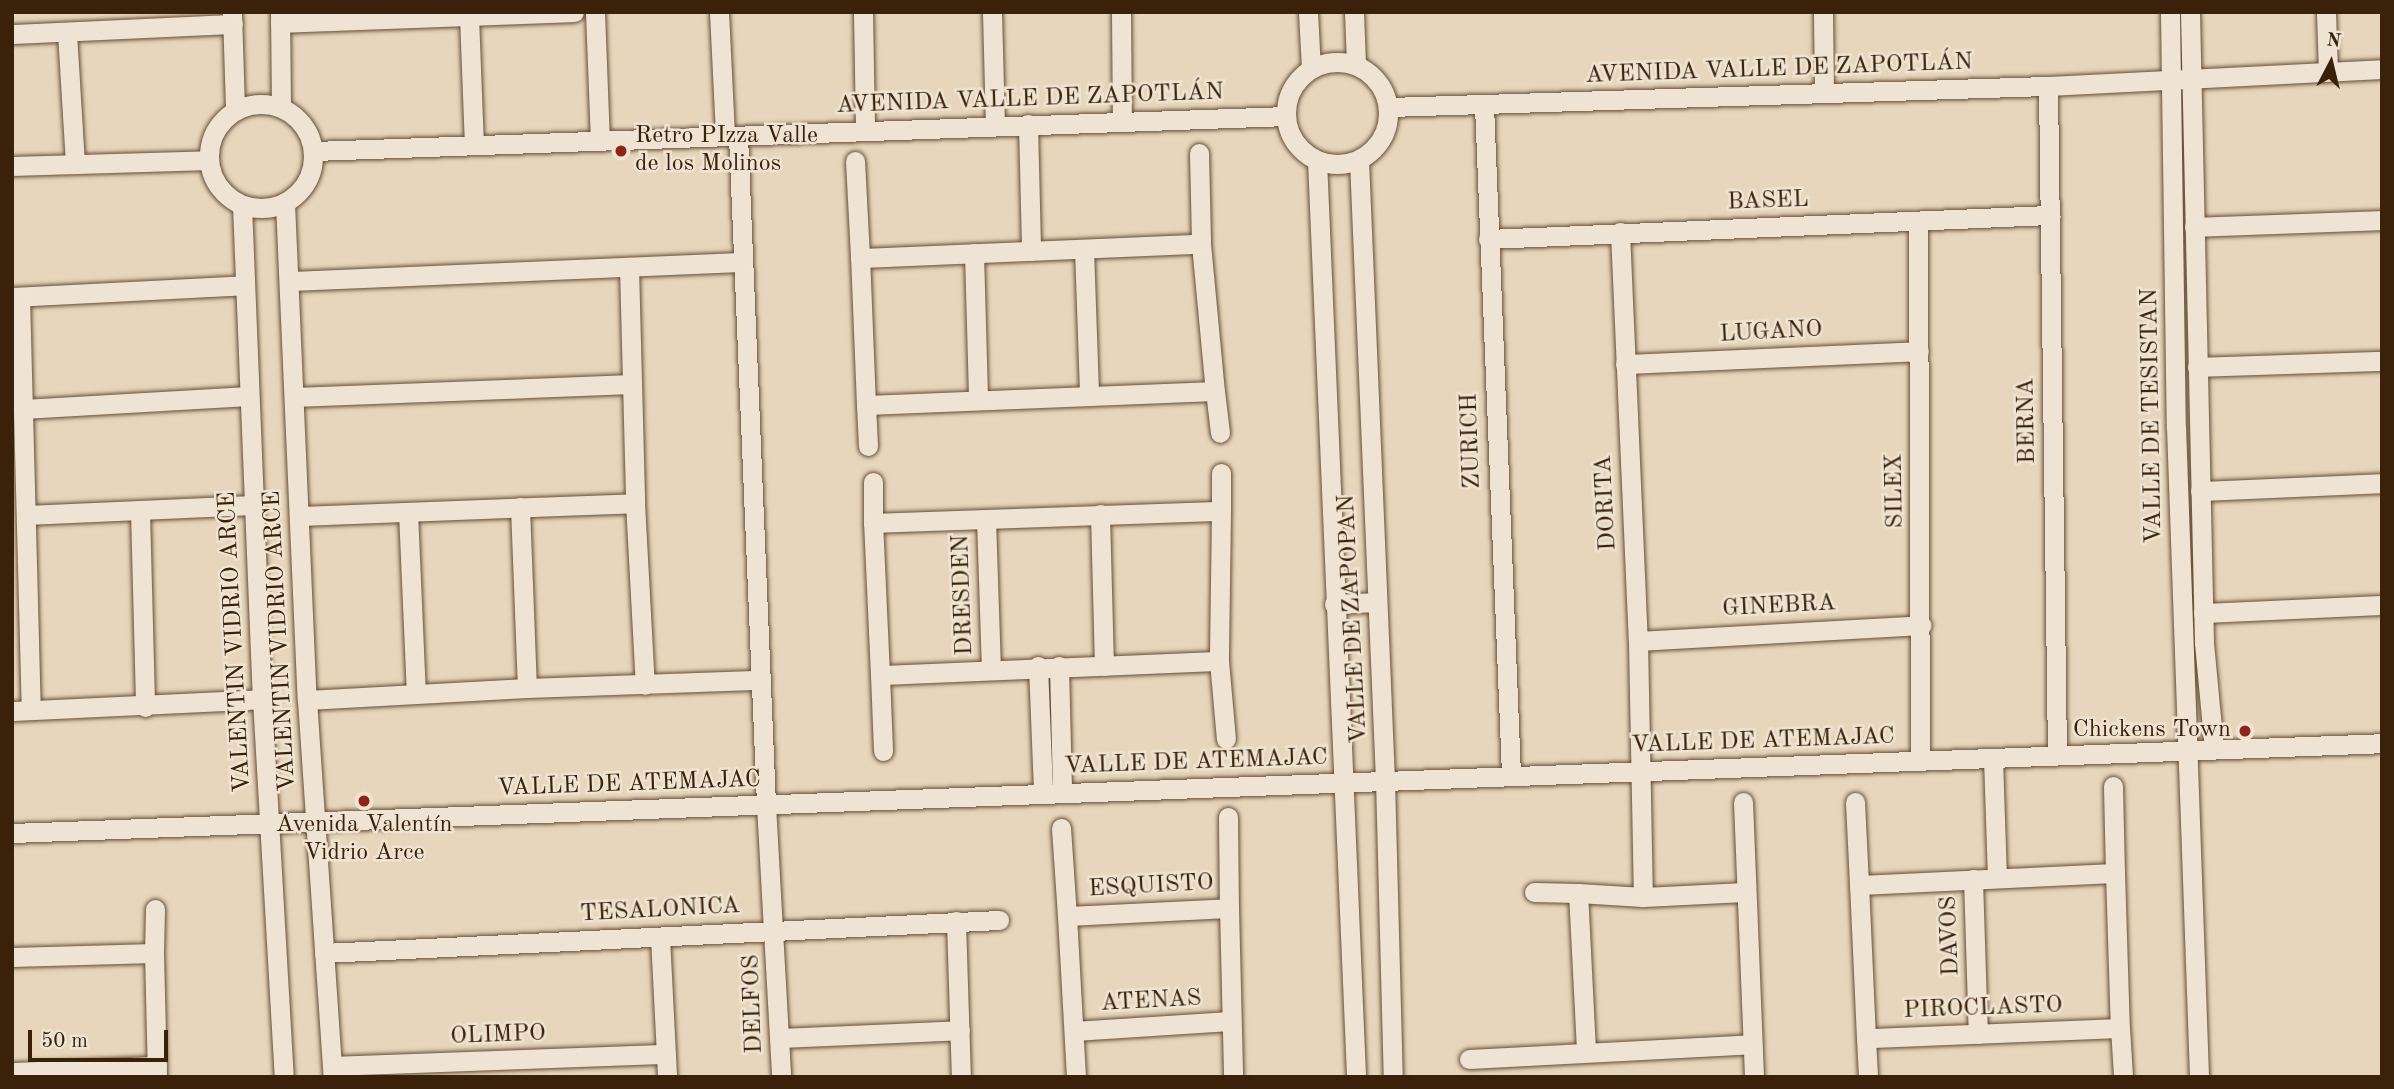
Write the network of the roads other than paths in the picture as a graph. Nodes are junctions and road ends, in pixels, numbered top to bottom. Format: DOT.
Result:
graph roads {
  1 [pos="574,12"];
  2 [pos="595,12"];
  3 [pos="719,12"];
  4 [pos="863,12"];
  5 [pos="992,12"];
  6 [pos="1121,12"];
  7 [pos="1308,12"];
  8 [pos="1354,12"];
  9 [pos="1823,12"];
  10 [pos="2170,12"];
  11 [pos="2190,12"];
  12 [pos="2326,12"];
  13 [pos="537,13"];
  14 [pos="469,16"];
  15 [pos="280,17"];
  16 [pos="233,18"];
  17 [pos="68,33"];
  18 [pos="12,34"];
  19 [pos="1356,65"];
  20 [pos="1311,69"];
  21 [pos="2382,69"];
  22 [pos="2328,71"];
  23 [pos="2192,79"];
  24 [pos="2172,81"];
  25 [pos="2048,86"];
  26 [pos="1824,93"];
  27 [pos="1484,105"];
  28 [pos="281,107"];
  29 [pos="1389,107"];
  30 [pos="235,110"];
  31 [pos="1286,116"];
  32 [pos="1122,121"];
  33 [pos="1028,124"];
  34 [pos="995,125"];
  35 [pos="865,131"];
  36 [pos="732,136"];
  37 [pos="600,141"];
  38 [pos="474,145"];
  39 [pos="314,151"];
  40 [pos="1199,153"];
  41 [pos="209,160"];
  42 [pos="1317,160"];
  43 [pos="1359,160"];
  44 [pos="855,161"];
  45 [pos="75,163"];
  46 [pos="12,166"];
  47 [pos="285,203"];
  48 [pos="242,205"];
  49 [pos="2050,215"];
  50 [pos="2382,219"];
  51 [pos="1917,220"];
  52 [pos="2194,227"];
  53 [pos="1620,233"];
  54 [pos="1488,239"];
  55 [pos="1201,244"];
  56 [pos="1084,249"];
  57 [pos="1031,251"];
  58 [pos="974,253"];
  59 [pos="860,258"];
  60 [pos="743,261"];
  61 [pos="629,267"];
  62 [pos="289,281"];
  63 [pos="245,285"];
  64 [pos="16,297"];
  65 [pos="1919,351"];
  66 [pos="2382,361"];
  67 [pos="1625,364"];
  68 [pos="2197,367"];
  69 [pos="632,384"];
  70 [pos="1215,391"];
  71 [pos="1089,395"];
  72 [pos="248,396"];
  73 [pos="294,397"];
  74 [pos="978,400"];
  75 [pos="866,405"];
  76 [pos="23,409"];
  77 [pos="1220,433"];
  78 [pos="868,446"];
  79 [pos="1221,473"];
  80 [pos="873,482"];
  81 [pos="2382,483"];
  82 [pos="2200,491"];
  83 [pos="635,503"];
  84 [pos="253,505"];
  85 [pos="520,507"];
  86 [pos="1221,511"];
  87 [pos="140,512"];
  88 [pos="408,512"];
  89 [pos="1100,514"];
  90 [pos="26,515"];
  91 [pos="300,516"];
  92 [pos="986,519"];
  93 [pos="873,523"];
  94 [pos="1377,602"];
  95 [pos="1334,604"];
  96 [pos="2382,606"];
  97 [pos="2203,613"];
  98 [pos="1922,625"];
  99 [pos="1638,641"];
  100 [pos="1219,661"];
  101 [pos="1038,666"];
  102 [pos="1059,666"];
  103 [pos="1104,666"];
  104 [pos="991,670"];
  105 [pos="880,675"];
  106 [pos="761,680"];
  107 [pos="645,685"];
  108 [pos="527,688"];
  109 [pos="416,693"];
  110 [pos="262,699"];
  111 [pos="307,700"];
  112 [pos="145,707"];
  113 [pos="22,711"];
  114 [pos="1226,738"];
  115 [pos="2382,743"];
  116 [pos="2214,749"];
  117 [pos="2186,750"];
  118 [pos="883,751"];
  119 [pos="2057,755"];
  120 [pos="1993,758"];
  121 [pos="1920,761"];
  122 [pos="1642,771"];
  123 [pos="1511,775"];
  124 [pos="1385,780"];
  125 [pos="1343,782"];
  126 [pos="2113,786"];
  127 [pos="1053,793"];
  128 [pos="1742,802"];
  129 [pos="1855,802"];
  130 [pos="766,804"];
  131 [pos="1228,817"];
  132 [pos="313,822"];
  133 [pos="269,823"];
  134 [pos="1061,828"];
  135 [pos="12,833"];
  136 [pos="2115,873"];
  137 [pos="1997,878"];
  138 [pos="1973,879"];
  139 [pos="1859,885"];
  140 [pos="1534,892"];
  141 [pos="1745,892"];
  142 [pos="1578,893"];
  143 [pos="1643,897"];
  144 [pos="1229,908"];
  145 [pos="155,909"];
  146 [pos="1068,916"];
  147 [pos="999,920"];
  148 [pos="956,921"];
  149 [pos="775,929"];
  150 [pos="660,937"];
  151 [pos="154,953"];
  152 [pos="324,953"];
  153 [pos="12,957"];
  154 [pos="1230,1021"];
  155 [pos="2120,1028"];
  156 [pos="960,1030"];
  157 [pos="1074,1031"];
  158 [pos="1978,1034"];
  159 [pos="780,1038"];
  160 [pos="1866,1038"];
  161 [pos="1752,1044"];
  162 [pos="1586,1050"];
  163 [pos="666,1054"];
  164 [pos="1469,1059"];
  165 [pos="157,1071"];
  166 [pos="333,1071"];
  167 [pos="12,1072"];
  168 [pos="2123,1076"];
  169 [pos="284,1077"];
  170 [pos="667,1077"];
  171 [pos="781,1077"];
  172 [pos="961,1077"];
  173 [pos="1076,1077"];
  174 [pos="1233,1077"];
  175 [pos="1356,1077"];
  176 [pos="1394,1077"];
  177 [pos="1754,1077"];
  178 [pos="1868,1077"];
  179 [pos="2199,1077"];
  1 -- 13 [label="street"];
  2 -- 37 [label="street"];
  3 -- 36 [label="street, DELFOS"];
  4 -- 35 [label="street"];
  5 -- 34 [label="street"];
  6 -- 32 [label="street"];
  7 -- 20 [label="street"];
  8 -- 19 [label="street"];
  9 -- 26 [label="street"];
  10 -- 24 [label="street, VALLE DE TESISTAN"];
  11 -- 23 [label="street"];
  12 -- 22 [label="street"];
  13 -- 14 [label="street"];
  14 -- 15 [label="street"];
  14 -- 38 [label="street"];
  15 -- 28 [label="street"];
  16 -- 17 [label="street"];
  16 -- 30 [label="street"];
  17 -- 18 [label="street"];
  17 -- 45 [label="street"];
  19 -- 20 [label="street"];
  19 -- 29 [label="street"];
  20 -- 31 [label="street"];
  21 -- 22 [label="street, AVENIDA VALLE DE ZAPOTLÁN"];
  22 -- 23 [label="street, AVENIDA VALLE DE ZAPOTLÁN"];
  23 -- 24 [label="street, AVENIDA VALLE DE ZAPOTLÁN"];
  23 -- 52 [label="street"];
  24 -- 25 [label="street, AVENIDA VALLE DE ZAPOTLÁN"];
  24 -- 117 [label="street, VALLE DE TESISTAN"];
  25 -- 26 [label="street, AVENIDA VALLE DE ZAPOTLÁN"];
  25 -- 49 [label="street, BERNA"];
  26 -- 27 [label="street, AVENIDA VALLE DE ZAPOTLÁN"];
  27 -- 29 [label="street, AVENIDA VALLE DE ZAPOTLÁN"];
  27 -- 54 [label="street, ZURICH"];
  28 -- 30 [label="street"];
  28 -- 39 [label="street"];
  29 -- 43 [label="street"];
  30 -- 41 [label="street"];
  31 -- 32 [label="street, AVENIDA VALLE DE ZAPOTLÁN"];
  31 -- 42 [label="street"];
  32 -- 33 [label="street, AVENIDA VALLE DE ZAPOTLÁN"];
  33 -- 34 [label="street, AVENIDA VALLE DE ZAPOTLÁN"];
  33 -- 57 [label="street"];
  34 -- 35 [label="street, AVENIDA VALLE DE ZAPOTLÁN"];
  35 -- 36 [label="street, AVENIDA VALLE DE ZAPOTLÁN"];
  36 -- 37 [label="street, AVENIDA VALLE DE ZAPOTLÁN"];
  36 -- 60 [label="street, DELFOS"];
  37 -- 38 [label="street, AVENIDA VALLE DE ZAPOTLÁN"];
  38 -- 39 [label="street, AVENIDA VALLE DE ZAPOTLÁN"];
  39 -- 47 [label="street"];
  40 -- 55 [label="street"];
  41 -- 45 [label="street"];
  41 -- 48 [label="street"];
  42 -- 43 [label="street"];
  42 -- 95 [label="street, VALLE DE ZAPOPAN"];
  43 -- 94 [label="street, VALLE DE ZAPOPAN"];
  44 -- 59 [label="street"];
  45 -- 46 [label="street"];
  47 -- 48 [label="street"];
  47 -- 62 [label="street, VALENTIN VIDRIO ARCE"];
  48 -- 63 [label="street, VALENTIN VIDRIO ARCE"];
  49 -- 51 [label="street, BASEL"];
  49 -- 119 [label="street, BERNA"];
  50 -- 52 [label="street"];
  51 -- 53 [label="street, BASEL"];
  51 -- 65 [label="street, SILEX"];
  52 -- 68 [label="street"];
  53 -- 54 [label="street, BASEL"];
  53 -- 67 [label="street, DORITA"];
  54 -- 123 [label="street, ZURICH"];
  55 -- 56 [label="street"];
  55 -- 70 [label="street"];
  56 -- 57 [label="street"];
  56 -- 71 [label="street"];
  57 -- 58 [label="street"];
  58 -- 59 [label="street"];
  58 -- 74 [label="street"];
  59 -- 75 [label="street"];
  60 -- 61 [label="street"];
  60 -- 106 [label="street, DELFOS"];
  61 -- 62 [label="street"];
  61 -- 69 [label="street"];
  62 -- 73 [label="street, VALENTIN VIDRIO ARCE"];
  63 -- 64 [label="street"];
  63 -- 72 [label="street, VALENTIN VIDRIO ARCE"];
  64 -- 76 [label="street"];
  65 -- 67 [label="street, LUGANO"];
  65 -- 98 [label="street, SILEX"];
  66 -- 68 [label="street"];
  67 -- 99 [label="street, DORITA"];
  68 -- 82 [label="street"];
  69 -- 73 [label="street"];
  69 -- 83 [label="street"];
  70 -- 71 [label="street"];
  70 -- 77 [label="street"];
  71 -- 74 [label="street"];
  72 -- 76 [label="street"];
  72 -- 84 [label="street, VALENTIN VIDRIO ARCE"];
  73 -- 91 [label="street, VALENTIN VIDRIO ARCE"];
  74 -- 75 [label="street"];
  75 -- 78 [label="street"];
  76 -- 90 [label="street"];
  79 -- 86 [label="street"];
  80 -- 93 [label="street"];
  81 -- 82 [label="street"];
  82 -- 97 [label="street"];
  83 -- 85 [label="street"];
  83 -- 107 [label="street"];
  84 -- 87 [label="street"];
  84 -- 110 [label="street, VALENTIN VIDRIO ARCE"];
  85 -- 88 [label="street"];
  85 -- 108 [label="street"];
  86 -- 89 [label="street"];
  86 -- 100 [label="street"];
  87 -- 90 [label="street"];
  87 -- 112 [label="street"];
  88 -- 91 [label="street"];
  88 -- 109 [label="street"];
  89 -- 92 [label="street"];
  89 -- 103 [label="street"];
  90 -- 113 [label="street"];
  91 -- 111 [label="street, VALENTIN VIDRIO ARCE"];
  92 -- 93 [label="street"];
  92 -- 104 [label="street, DRESDEN"];
  93 -- 105 [label="street"];
  94 -- 95 [label="street"];
  94 -- 124 [label="street, VALLE DE ZAPOPAN"];
  95 -- 125 [label="street, VALLE DE ZAPOPAN"];
  96 -- 97 [label="street"];
  97 -- 116 [label="street"];
  98 -- 99 [label="street, GINEBRA"];
  98 -- 121 [label="street, SILEX"];
  99 -- 122 [label="street, DORITA"];
  100 -- 103 [label="street"];
  100 -- 114 [label="street"];
  101 -- 102 [label="street"];
  101 -- 104 [label="street"];
  101 -- 127 [label="street"];
  102 -- 103 [label="street"];
  102 -- 127 [label="street"];
  104 -- 105 [label="street"];
  105 -- 118 [label="street"];
  106 -- 107 [label="street"];
  106 -- 130 [label="street, DELFOS"];
  107 -- 108 [label="street"];
  108 -- 109 [label="street"];
  109 -- 111 [label="street"];
  110 -- 112 [label="street"];
  110 -- 133 [label="street, VALENTIN VIDRIO ARCE"];
  111 -- 132 [label="street, VALENTIN VIDRIO ARCE"];
  112 -- 113 [label="street"];
  115 -- 116 [label="street, VALLE DE ATEMAJAC"];
  116 -- 117 [label="street, VALLE DE ATEMAJAC"];
  117 -- 119 [label="street, VALLE DE ATEMAJAC"];
  117 -- 179 [label="street, VALLE DE TESISTAN"];
  119 -- 120 [label="street, VALLE DE ATEMAJAC"];
  120 -- 121 [label="street, VALLE DE ATEMAJAC"];
  120 -- 137 [label="street"];
  121 -- 122 [label="street, VALLE DE ATEMAJAC"];
  122 -- 123 [label="street, VALLE DE ATEMAJAC"];
  122 -- 143 [label="street, DORITA"];
  123 -- 124 [label="street, VALLE DE ATEMAJAC"];
  124 -- 125 [label="street, VALLE DE ATEMAJAC"];
  124 -- 176 [label="street, VALLE DE ZAPOPAN"];
  125 -- 127 [label="street, VALLE DE ATEMAJAC"];
  125 -- 175 [label="street, VALLE DE ZAPOPAN"];
  126 -- 136 [label="street"];
  127 -- 130 [label="street, VALLE DE ATEMAJAC"];
  128 -- 141 [label="street"];
  129 -- 139 [label="street"];
  130 -- 132 [label="street, VALLE DE ATEMAJAC"];
  130 -- 149 [label="street, DELFOS"];
  131 -- 144 [label="street"];
  132 -- 133 [label="street, VALLE DE ATEMAJAC"];
  132 -- 152 [label="street, VALENTIN VIDRIO ARCE"];
  133 -- 135 [label="street, VALLE DE ATEMAJAC"];
  133 -- 169 [label="street, VALENTIN VIDRIO ARCE"];
  134 -- 146 [label="street"];
  136 -- 137 [label="street"];
  136 -- 155 [label="street"];
  137 -- 138 [label="street"];
  138 -- 139 [label="street"];
  138 -- 158 [label="street, DAVOS"];
  139 -- 160 [label="street"];
  140 -- 142 [label="street"];
  141 -- 143 [label="street"];
  141 -- 161 [label="street"];
  142 -- 143 [label="street"];
  142 -- 162 [label="street"];
  144 -- 146 [label="street, ESQUISTO"];
  144 -- 154 [label="street, ESQUISTO"];
  145 -- 151 [label="street"];
  146 -- 157 [label="street, ESQUISTO"];
  147 -- 148 [label="street, TESALONICA"];
  148 -- 149 [label="street, TESALONICA"];
  148 -- 156 [label="street"];
  149 -- 150 [label="street, TESALONICA"];
  149 -- 159 [label="street, DELFOS"];
  150 -- 152 [label="street, TESALONICA"];
  150 -- 163 [label="street"];
  151 -- 153 [label="street"];
  151 -- 165 [label="street"];
  152 -- 166 [label="street, VALENTIN VIDRIO ARCE"];
  154 -- 157 [label="street, ATENAS"];
  154 -- 174 [label="street, ESQUISTO"];
  155 -- 158 [label="street, PIROCLASTO"];
  155 -- 168 [label="street"];
  156 -- 159 [label="street"];
  156 -- 172 [label="street"];
  157 -- 173 [label="street, ESQUISTO"];
  158 -- 160 [label="street, PIROCLASTO"];
  159 -- 171 [label="street, DELFOS"];
  160 -- 178 [label="street"];
  161 -- 162 [label="street"];
  161 -- 177 [label="street"];
  162 -- 164 [label="street"];
  163 -- 166 [label="street, OLIMPO"];
  163 -- 170 [label="street"];
  165 -- 167 [label="street"];
}
